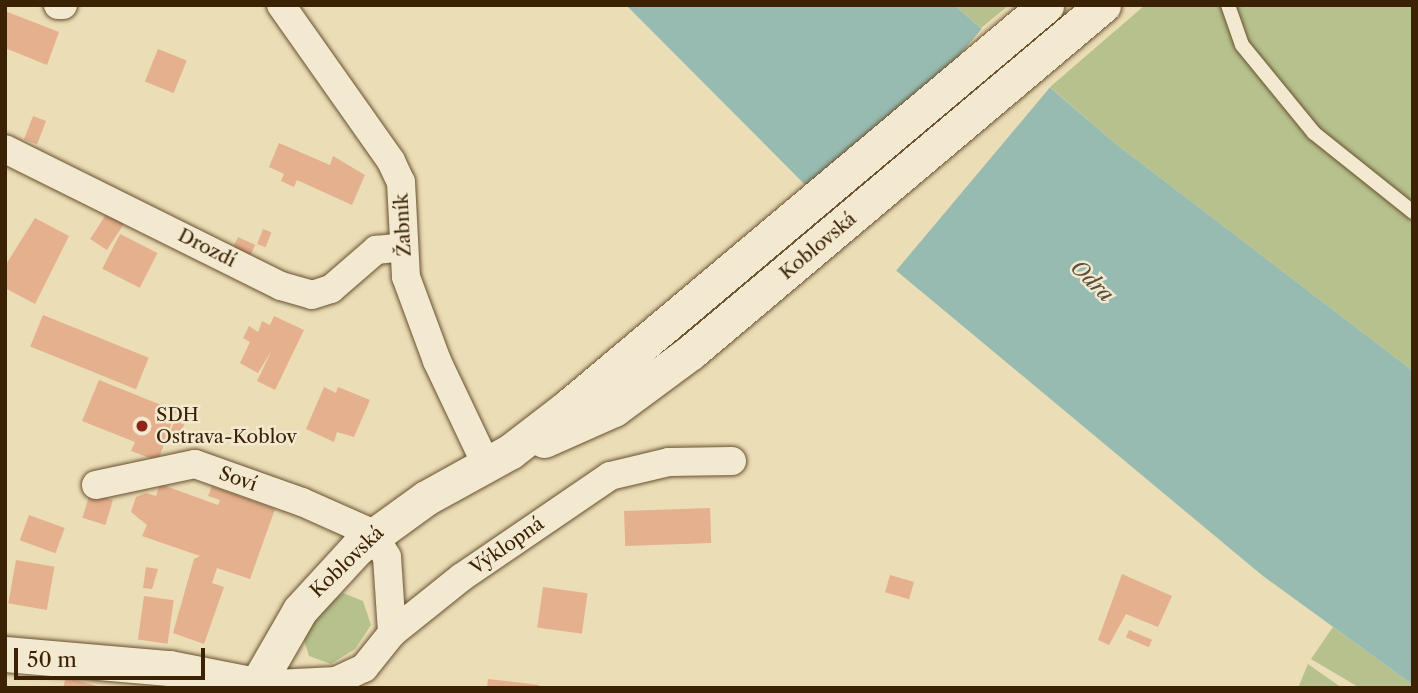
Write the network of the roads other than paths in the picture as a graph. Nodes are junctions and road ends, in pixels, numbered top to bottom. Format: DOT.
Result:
graph roads {
  1 [pos="281,5"];
  2 [pos="1046,5"];
  3 [pos="1103,5"];
  4 [pos="1228,5"];
  5 [pos="5,149"];
  6 [pos="1413,212"];
  7 [pos="404,247"];
  8 [pos="499,458"];
  9 [pos="732,461"];
  10 [pos="96,485"];
  11 [pos="374,534"];
  12 [pos="392,633"];
  13 [pos="5,654"];
  14 [pos="255,686"];
  1 -- 7 [label="street, Žabník"];
  2 -- 8 [label="street, Koblovská"];
  3 -- 8 [label="street, Koblovská"];
  4 -- 6 [label="lane"];
  5 -- 7 [label="street, Drozdí"];
  7 -- 8 [label="street, Žabník"];
  8 -- 11 [label="street, Koblovská"];
  9 -- 12 [label="street, Výklopná"];
  10 -- 11 [label="street, Soví"];
  11 -- 12 [label="street"];
  11 -- 14 [label="street, Koblovská"];
  12 -- 14 [label="street, Výklopná"];
  13 -- 14 [label="street"];
}
